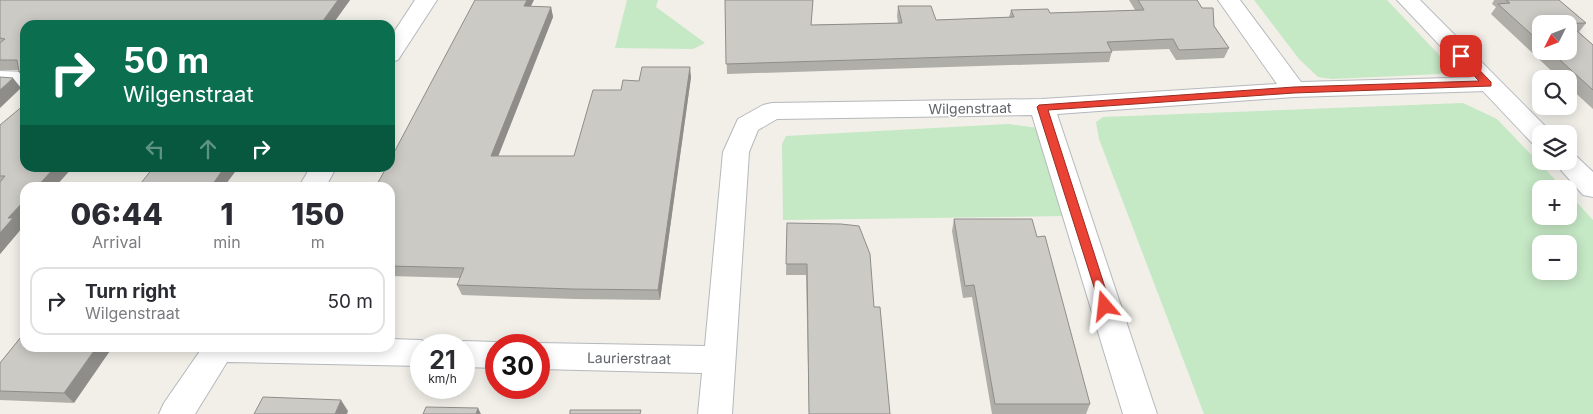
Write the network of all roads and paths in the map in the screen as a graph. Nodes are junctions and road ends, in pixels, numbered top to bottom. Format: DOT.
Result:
graph roads {
  1 [pos="426,0"];
  2 [pos="1230,0"];
  3 [pos="1408,0"];
  4 [pos="395,47"];
  5 [pos="0,78"];
  6 [pos="20,79"];
  7 [pos="1487,84"];
  8 [pos="1294,90"];
  9 [pos="1042,107"];
  10 [pos="1532,128"];
  11 [pos="1575,170"];
  12 [pos="1593,188"];
  13 [pos="215,352"];
  14 [pos="380,352"];
  15 [pos="410,353"];
  16 [pos="550,356"];
  17 [pos="719,360"];
  18 [pos="176,414"];
  19 [pos="715,414"];
  20 [pos="1140,414"];
  1 -- 4 [label="street"];
  2 -- 8 [label="street"];
  3 -- 7 [label="street"];
  5 -- 6 [label="street"];
  7 -- 8 [label="street, Wilgenstraat"];
  7 -- 10 [label="street"];
  8 -- 9 [label="street, Wilgenstraat"];
  9 -- 17 [label="street, Wilgenstraat"];
  9 -- 20 [label="street"];
  11 -- 12 [label="street"];
  13 -- 18 [label="street"];
  14 -- 15 [label="street"];
  16 -- 17 [label="street, Laurierstraat"];
  17 -- 19 [label="street, Wilgenstraat"];
}
